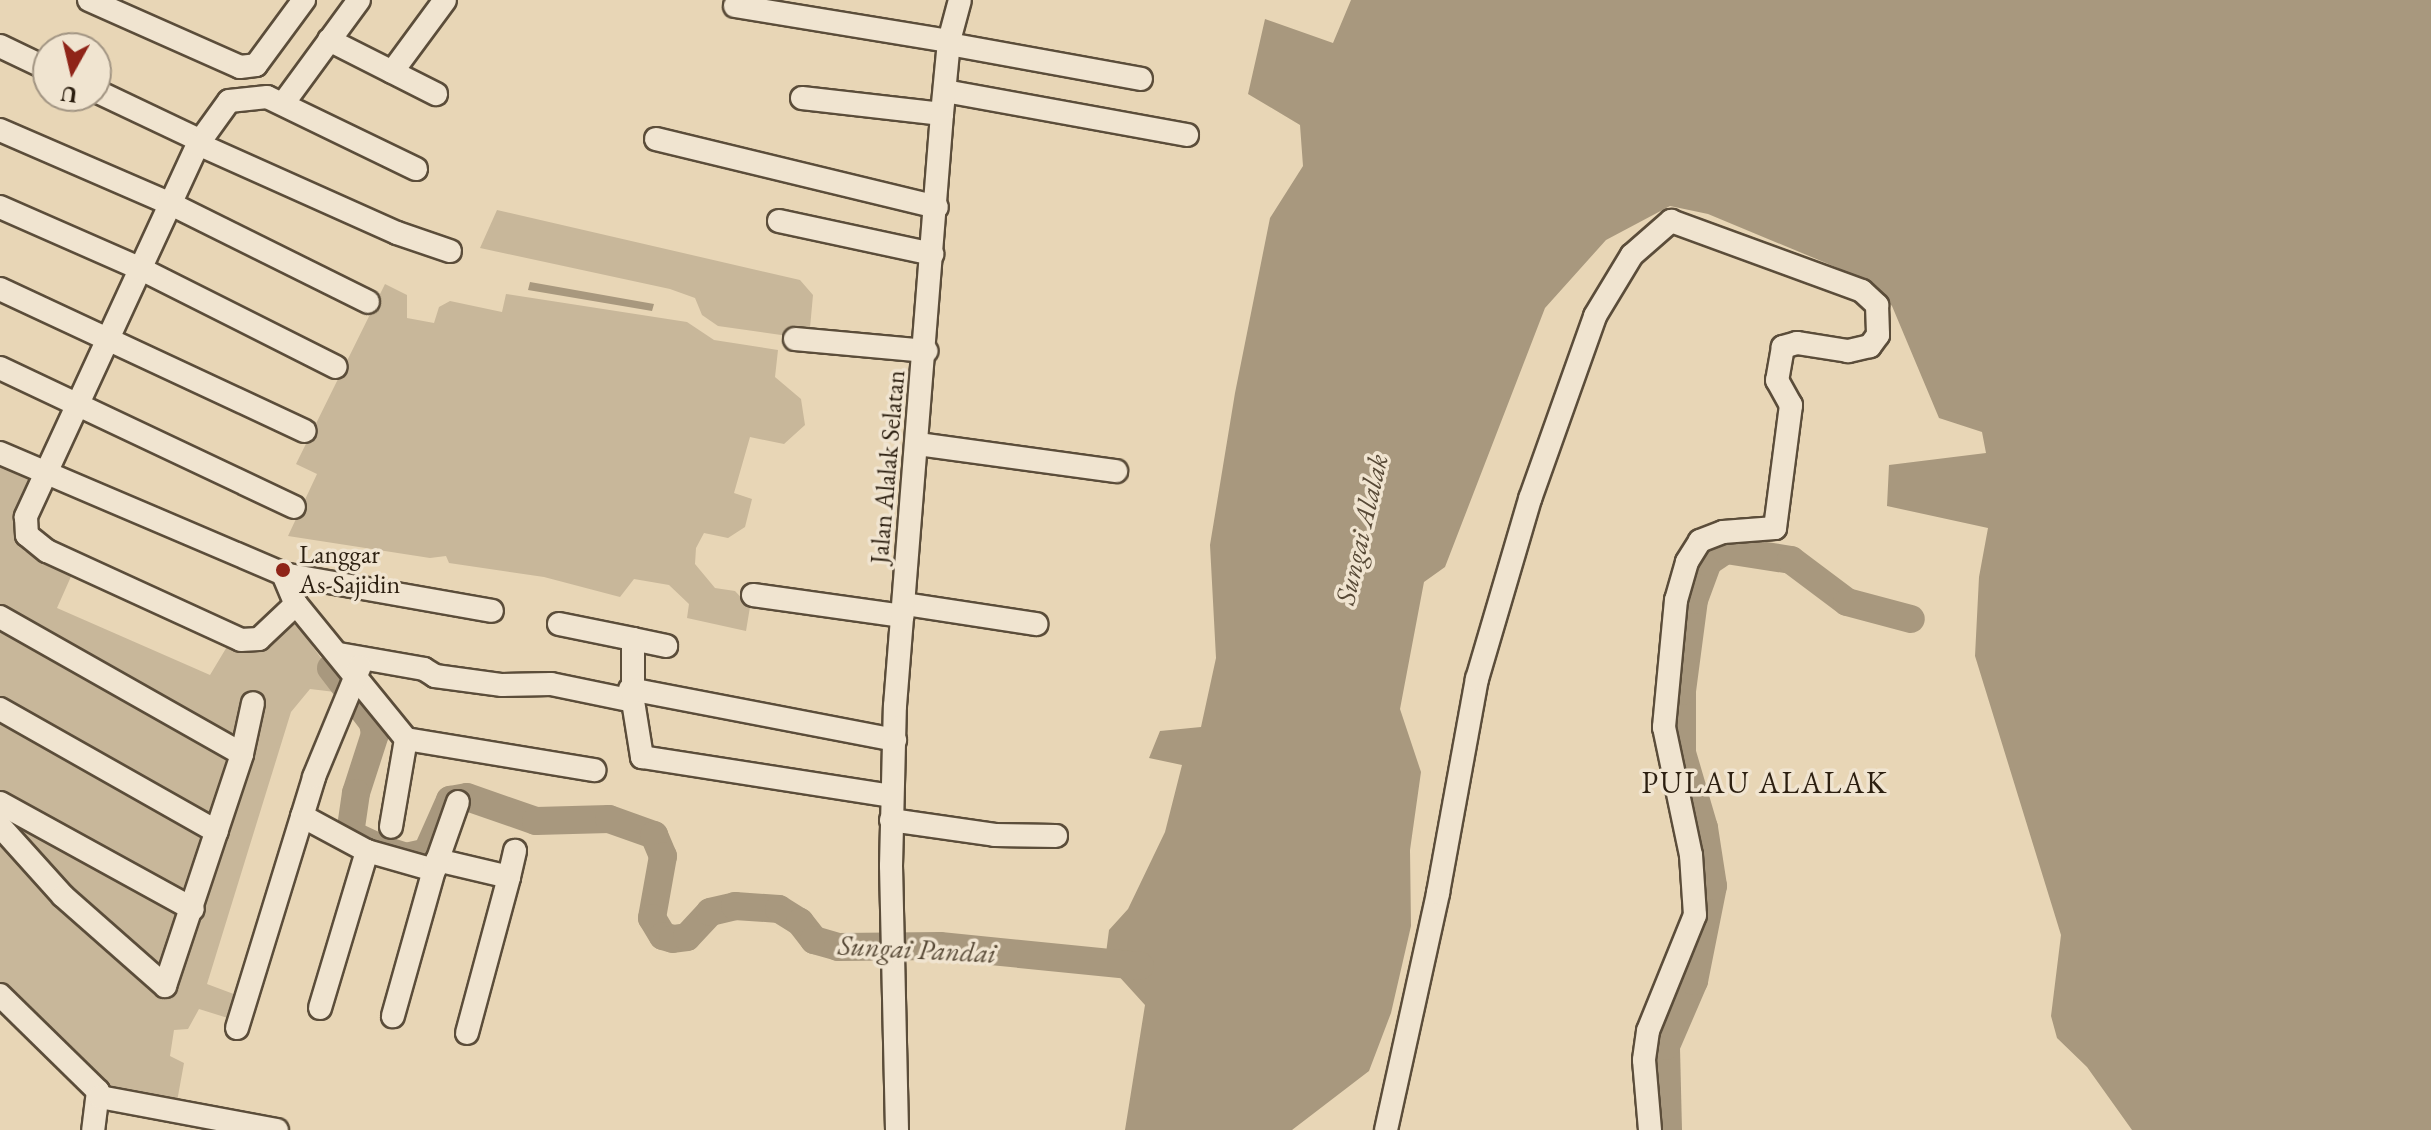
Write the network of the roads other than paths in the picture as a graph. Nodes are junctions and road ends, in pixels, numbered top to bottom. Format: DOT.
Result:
graph roads {
  1 [pos="89,0"];
  2 [pos="359,0"];
  3 [pos="445,0"];
  4 [pos="960,0"];
  5 [pos="300,1"];
  6 [pos="735,6"];
  7 [pos="329,40"];
  8 [pos="949,43"];
  9 [pos="0,46"];
  10 [pos="32,61"];
  11 [pos="392,72"];
  12 [pos="1141,79"];
  13 [pos="945,91"];
  14 [pos="436,94"];
  15 [pos="802,98"];
  16 [pos="112,99"];
  17 [pos="285,101"];
  18 [pos="942,114"];
  19 [pos="0,130"];
  20 [pos="1187,135"];
  21 [pos="656,139"];
  22 [pos="199,142"];
  23 [pos="416,169"];
  24 [pos="169,203"];
  25 [pos="0,207"];
  26 [pos="937,207"];
  27 [pos="779,221"];
  28 [pos="450,251"];
  29 [pos="933,254"];
  30 [pos="139,268"];
  31 [pos="0,289"];
  32 [pos="368,302"];
  33 [pos="106,338"];
  34 [pos="795,339"];
  35 [pos="926,351"];
  36 [pos="336,367"];
  37 [pos="0,368"];
  38 [pos="81,403"];
  39 [pos="304,431"];
  40 [pos="918,444"];
  41 [pos="0,453"];
  42 [pos="1116,471"];
  43 [pos="48,473"];
  44 [pos="294,507"];
  45 [pos="283,574"];
  46 [pos="753,595"];
  47 [pos="296,604"];
  48 [pos="904,610"];
  49 [pos="492,611"];
  50 [pos="0,617"];
  51 [pos="559,624"];
  52 [pos="1036,624"];
  53 [pos="633,639"];
  54 [pos="666,646"];
  55 [pos="353,679"];
  56 [pos="631,695"];
  57 [pos="253,703"];
  58 [pos="0,709"];
  59 [pos="406,739"];
  60 [pos="895,740"];
  61 [pos="242,754"];
  62 [pos="594,770"];
  63 [pos="891,796"];
  64 [pos="458,802"];
  65 [pos="0,803"];
  66 [pos="302,816"];
  67 [pos="891,820"];
  68 [pos="0,826"];
  69 [pos="391,827"];
  70 [pos="217,832"];
  71 [pos="1056,836"];
  72 [pos="367,851"];
  73 [pos="515,851"];
  74 [pos="435,865"];
  75 [pos="509,877"];
  76 [pos="193,909"];
  77 [pos="0,995"];
  78 [pos="320,1008"];
  79 [pos="393,1016"];
  80 [pos="237,1028"];
  81 [pos="467,1033"];
  82 [pos="100,1097"];
  83 [pos="93,1130"];
  84 [pos="277,1130"];
  85 [pos="897,1130"];
  86 [pos="1387,1130"];
  87 [pos="1650,1130"];
  1 -- 5 [label="street"];
  2 -- 7 [label="street"];
  3 -- 11 [label="street"];
  4 -- 8 [label="street, Jalan Alalak Selatan"];
  6 -- 8 [label="street"];
  7 -- 11 [label="street"];
  7 -- 17 [label="street"];
  8 -- 12 [label="street"];
  8 -- 13 [label="street, Jalan Alalak Selatan"];
  9 -- 10 [label="street"];
  11 -- 14 [label="street"];
  13 -- 18 [label="street, Jalan Alalak Selatan"];
  13 -- 20 [label="street"];
  15 -- 18 [label="street"];
  16 -- 22 [label="street"];
  17 -- 22 [label="street"];
  17 -- 23 [label="street"];
  18 -- 26 [label="street, Jalan Alalak Selatan"];
  19 -- 24 [label="street"];
  21 -- 26 [label="street"];
  22 -- 24 [label="street"];
  22 -- 28 [label="street"];
  24 -- 30 [label="street"];
  24 -- 32 [label="street"];
  25 -- 30 [label="street"];
  26 -- 29 [label="street, Jalan Alalak Selatan"];
  27 -- 29 [label="street"];
  29 -- 35 [label="street, Jalan Alalak Selatan"];
  30 -- 33 [label="street"];
  30 -- 36 [label="street"];
  31 -- 33 [label="street"];
  33 -- 38 [label="street"];
  33 -- 39 [label="street"];
  34 -- 35 [label="street"];
  35 -- 40 [label="street, Jalan Alalak Selatan"];
  37 -- 38 [label="street"];
  38 -- 43 [label="street"];
  38 -- 44 [label="street"];
  40 -- 42 [label="street"];
  40 -- 48 [label="street, Jalan Alalak Selatan"];
  41 -- 43 [label="street"];
  43 -- 45 [label="street"];
  43 -- 47 [label="street"];
  45 -- 47 [label="street"];
  45 -- 49 [label="street"];
  46 -- 48 [label="street"];
  47 -- 55 [label="street"];
  48 -- 52 [label="street"];
  48 -- 60 [label="street, Jalan Alalak Selatan"];
  50 -- 61 [label="street"];
  51 -- 53 [label="street"];
  53 -- 54 [label="street"];
  53 -- 56 [label="street"];
  55 -- 56 [label="street"];
  55 -- 59 [label="street"];
  55 -- 66 [label="street"];
  56 -- 60 [label="street"];
  56 -- 63 [label="street"];
  57 -- 61 [label="street"];
  58 -- 70 [label="street"];
  59 -- 62 [label="street"];
  59 -- 69 [label="street"];
  60 -- 63 [label="street, Jalan Alalak Selatan"];
  61 -- 70 [label="street"];
  63 -- 67 [label="street, Jalan Alalak Selatan"];
  64 -- 74 [label="street"];
  65 -- 76 [label="street"];
  66 -- 72 [label="street"];
  66 -- 80 [label="street"];
  67 -- 71 [label="street"];
  67 -- 85 [label="street, Jalan Alalak Selatan"];
  68 -- 76 [label="street"];
  70 -- 76 [label="street"];
  72 -- 74 [label="street"];
  72 -- 78 [label="street"];
  73 -- 75 [label="street"];
  74 -- 75 [label="street"];
  74 -- 79 [label="street"];
  75 -- 81 [label="street"];
  77 -- 82 [label="street"];
  82 -- 83 [label="street"];
  82 -- 84 [label="street"];
  86 -- 87 [label="street"];
}
